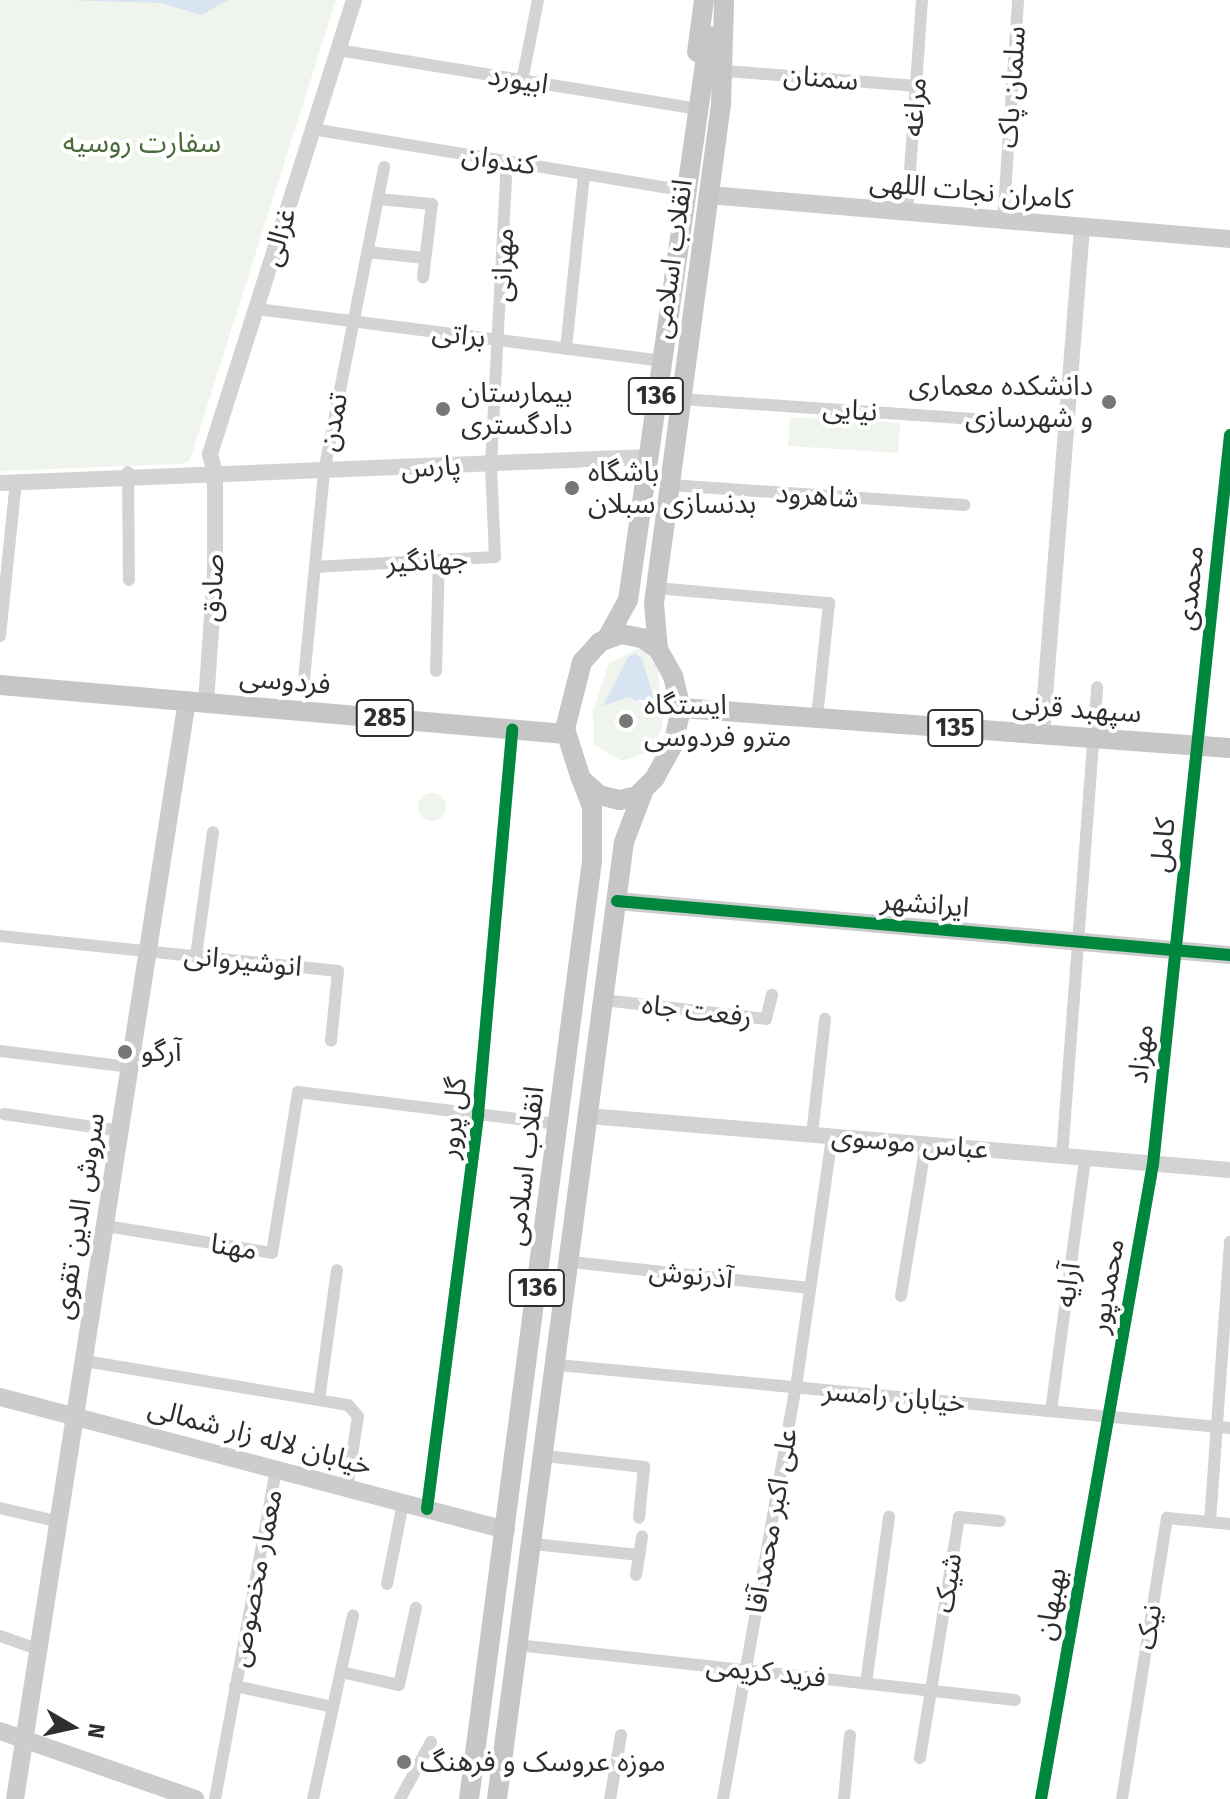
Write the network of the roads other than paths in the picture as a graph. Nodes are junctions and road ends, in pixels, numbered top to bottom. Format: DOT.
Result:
graph roads {
  1 [pos="354,0"];
  2 [pos="538,0"];
  3 [pos="704,0"];
  4 [pos="737,0"];
  5 [pos="922,0"];
  6 [pos="1018,0"];
  7 [pos="718,10"];
  8 [pos="338,50"];
  9 [pos="726,71"];
  10 [pos="522,81"];
  11 [pos="916,86"];
  12 [pos="721,104"];
  13 [pos="698,109"];
  14 [pos="312,129"];
  15 [pos="507,161"];
  16 [pos="384,167"];
  17 [pos="584,174"];
  18 [pos="686,191"];
  19 [pos="709,195"];
  20 [pos="378,199"];
  21 [pos="907,214"];
  22 [pos="1003,222"];
  23 [pos="1082,228"];
  24 [pos="1230,239"];
  25 [pos="367,252"];
  26 [pos="425,258"];
  27 [pos="423,277"];
  28 [pos="257,309"];
  29 [pos="353,322"];
  30 [pos="500,340"];
  31 [pos="566,349"];
  32 [pos="661,361"];
  33 [pos="681,399"];
  34 [pos="1066,425"];
  35 [pos="1230,443"];
  36 [pos="648,457"];
  37 [pos="491,464"];
  38 [pos="324,471"];
  39 [pos="215,473"];
  40 [pos="0,475"];
  41 [pos="128,475"];
  42 [pos="8,483"];
  43 [pos="670,485"];
  44 [pos="964,505"];
  45 [pos="5,533"];
  46 [pos="439,560"];
  47 [pos="315,567"];
  48 [pos="129,580"];
  49 [pos="656,588"];
  50 [pos="0,636"];
  51 [pos="607,638"];
  52 [pos="658,649"];
  53 [pos="436,671"];
  54 [pos="304,680"];
  55 [pos="0,685"];
  56 [pos="1097,687"];
  57 [pos="197,702"];
  58 [pos="681,708"];
  59 [pos="817,718"];
  60 [pos="512,730"];
  61 [pos="565,734"];
  62 [pos="1042,734"];
  63 [pos="1094,738"];
  64 [pos="1197,746"];
  65 [pos="1230,748"];
  66 [pos="581,779"];
  67 [pos="643,792"];
  68 [pos="213,832"];
  69 [pos="617,901"];
  70 [pos="0,936"];
  71 [pos="1078,941"];
  72 [pos="1176,950"];
  73 [pos="149,951"];
  74 [pos="1230,955"];
  75 [pos="196,956"];
  76 [pos="772,995"];
  77 [pos="604,1000"];
  78 [pos="825,1019"];
  79 [pos="331,1041"];
  80 [pos="0,1051"];
  81 [pos="131,1067"];
  82 [pos="4,1114"];
  83 [pos="478,1114"];
  84 [pos="589,1116"];
  85 [pos="558,1124"];
  86 [pos="121,1131"];
  87 [pos="812,1135"];
  88 [pos="832,1136"];
  89 [pos="926,1144"];
  90 [pos="1062,1156"];
  91 [pos="1085,1158"];
  92 [pos="1153,1164"];
  93 [pos="1230,1170"];
  94 [pos="106,1226"];
  95 [pos="1230,1242"];
  96 [pos="571,1262"];
  97 [pos="337,1270"];
  98 [pos="810,1288"];
  99 [pos="901,1296"];
  100 [pos="85,1361"];
  101 [pos="558,1365"];
  102 [pos="796,1387"];
  103 [pos="0,1397"];
  104 [pos="319,1400"];
  105 [pos="1051,1411"];
  106 [pos="76,1417"];
  107 [pos="1109,1417"];
  108 [pos="1224,1428"];
  109 [pos="545,1456"];
  110 [pos="276,1470"];
  111 [pos="347,1488"];
  112 [pos="403,1503"];
  113 [pos="0,1508"];
  114 [pos="427,1509"];
  115 [pos="889,1517"];
  116 [pos="639,1518"];
  117 [pos="1000,1521"];
  118 [pos="60,1522"];
  119 [pos="1210,1522"];
  120 [pos="1230,1524"];
  121 [pos="506,1530"];
  122 [pos="642,1536"];
  123 [pos="533,1544"];
  124 [pos="639,1555"];
  125 [pos="636,1575"];
  126 [pos="387,1584"];
  127 [pos="416,1608"];
  128 [pos="353,1615"];
  129 [pos="0,1636"];
  130 [pos="517,1645"];
  131 [pos="40,1650"];
  132 [pos="745,1669"];
  133 [pos="341,1672"];
  134 [pos="866,1683"];
  135 [pos="235,1686"];
  136 [pos="931,1690"];
  137 [pos="1015,1700"];
  138 [pos="333,1707"];
  139 [pos="0,1731"];
  140 [pos="621,1735"];
  141 [pos="850,1735"];
  142 [pos="26,1740"];
  143 [pos="431,1742"];
  144 [pos="920,1758"];
  145 [pos="15,1799"];
  146 [pos="195,1799"];
  147 [pos="215,1799"];
  148 [pos="313,1799"];
  149 [pos="400,1799"];
  150 [pos="469,1799"];
  151 [pos="497,1799"];
  152 [pos="610,1799"];
  153 [pos="723,1799"];
  154 [pos="844,1799"];
  155 [pos="1041,1799"];
  156 [pos="1122,1799"];
  1 -- 8 [label="street, غزالی"];
  2 -- 10 [label="street"];
  3 -- 13 [label="main road"];
  4 -- 9 [label="main road"];
  5 -- 11 [label="street, مراغه"];
  6 -- 22 [label="street, سلمان پاک"];
  7 -- 12 [label="main road, انقلاب اسلامی / 136"];
  7 -- 13 [label="main road, انقلاب اسلامی / 136"];
  8 -- 10 [label="street, ابیورد"];
  8 -- 14 [label="street, غزالی"];
  9 -- 11 [label="street, سمنان"];
  9 -- 12 [label="main road"];
  10 -- 13 [label="street, ابیورد"];
  11 -- 21 [label="street, مراغه"];
  12 -- 19 [label="main road, انقلاب اسلامی / 136"];
  13 -- 18 [label="main road, انقلاب اسلامی / 136"];
  14 -- 15 [label="street, کندوان"];
  14 -- 28 [label="street, غزالی"];
  15 -- 17 [label="street, کندوان"];
  15 -- 30 [label="street, مهرانی"];
  16 -- 20 [label="street, تمدن"];
  17 -- 18 [label="street, کندوان"];
  17 -- 31 [label="street"];
  18 -- 19 [label="main road"];
  18 -- 32 [label="main road, انقلاب اسلامی / 136"];
  19 -- 21 [label="main road, کامران نجات اللهی"];
  19 -- 33 [label="main road, انقلاب اسلامی / 136"];
  20 -- 25 [label="street, تمدن"];
  20 -- 26 [label="street"];
  21 -- 22 [label="main road, کامران نجات اللهی"];
  22 -- 23 [label="main road, کامران نجات اللهی"];
  23 -- 24 [label="main road, کامران نجات اللهی"];
  23 -- 34 [label="street"];
  25 -- 26 [label="street"];
  25 -- 29 [label="street, تمدن"];
  26 -- 27 [label="street"];
  28 -- 29 [label="street, براتی"];
  28 -- 39 [label="street, غزالی"];
  29 -- 30 [label="street, براتی"];
  29 -- 38 [label="street, تمدن"];
  30 -- 31 [label="street, براتی"];
  30 -- 37 [label="street, مهرانی"];
  31 -- 32 [label="street, براتی"];
  32 -- 36 [label="main road, انقلاب اسلامی / 136"];
  33 -- 34 [label="street, نیایی"];
  33 -- 43 [label="main road, انقلاب اسلامی / 136"];
  34 -- 62 [label="street"];
  35 -- 64 [label="street, محمدی"];
  36 -- 37 [label="street, پارس"];
  36 -- 51 [label="main road, انقلاب اسلامی / 136"];
  37 -- 38 [label="street, پارس"];
  37 -- 46 [label="street, جهانگیر"];
  38 -- 39 [label="street, پارس"];
  38 -- 47 [label="street, تمدن"];
  39 -- 41 [label="street, پارس"];
  39 -- 57 [label="street, صادق"];
  40 -- 41 [label="street, پارس"];
  41 -- 42 [label="street, پارس"];
  41 -- 48 [label="street"];
  42 -- 45 [label="street"];
  43 -- 44 [label="street, شاهرود"];
  43 -- 49 [label="main road, انقلاب اسلامی / 136"];
  45 -- 50 [label="street"];
  46 -- 47 [label="street, جهانگیر"];
  46 -- 53 [label="street"];
  47 -- 54 [label="street, تمدن"];
  49 -- 52 [label="main road, انقلاب اسلامی / 136"];
  49 -- 59 [label="street"];
  51 -- 52 [label="main road"];
  51 -- 61 [label="main road"];
  52 -- 58 [label="main road"];
  55 -- 57 [label="main road, فردوسی / 285"];
  56 -- 63 [label="street"];
  57 -- 60 [label="main road, فردوسی / 285"];
  57 -- 73 [label="main road, سروش الدین تقوی"];
  58 -- 59 [label="main road, سپهبد قرنی / 135"];
  58 -- 67 [label="main road"];
  59 -- 62 [label="main road, سپهبد قرنی / 135"];
  60 -- 61 [label="main road, فردوسی / 285"];
  60 -- 83 [label="street, گل پرور"];
  61 -- 66 [label="main road"];
  62 -- 63 [label="main road, سپهبد قرنی / 135"];
  63 -- 64 [label="main road, سپهبد قرنی / 135"];
  63 -- 71 [label="street"];
  64 -- 65 [label="main road, سپهبد قرنی / 135"];
  64 -- 72 [label="street, کامل"];
  66 -- 67 [label="main road"];
  66 -- 85 [label="main road, انقلاب اسلامی / 136"];
  67 -- 69 [label="main road, انقلاب اسلامی / 136"];
  68 -- 75 [label="street"];
  69 -- 71 [label="main road, ایرانشهر"];
  69 -- 77 [label="main road, انقلاب اسلامی / 136"];
  70 -- 73 [label="street, انوشیروانی"];
  71 -- 72 [label="main road, ایرانشهر"];
  71 -- 90 [label="street"];
  72 -- 74 [label="main road, ایرانشهر"];
  72 -- 92 [label="street, مهزاد"];
  73 -- 75 [label="street, انوشیروانی"];
  73 -- 81 [label="main road, سروش الدین تقوی"];
  75 -- 79 [label="street, انوشیروانی"];
  76 -- 77 [label="street, رفعت جاه"];
  77 -- 84 [label="main road, انقلاب اسلامی / 136"];
  78 -- 87 [label="street"];
  80 -- 81 [label="street"];
  81 -- 86 [label="main road, سروش الدین تقوی"];
  82 -- 86 [label="street"];
  83 -- 85 [label="street"];
  83 -- 94 [label="street, مهنا"];
  83 -- 114 [label="street, گل پرور"];
  84 -- 87 [label="street, عباس موسوی"];
  84 -- 96 [label="main road, انقلاب اسلامی / 136"];
  85 -- 121 [label="main road, انقلاب اسلامی / 136"];
  86 -- 94 [label="main road, سروش الدین تقوی"];
  87 -- 88 [label="street, عباس موسوی"];
  88 -- 89 [label="street, عباس موسوی"];
  88 -- 98 [label="street, علی اکبر محمدآقا"];
  89 -- 90 [label="street, عباس موسوی"];
  89 -- 99 [label="street"];
  90 -- 91 [label="street, عباس موسوی"];
  91 -- 92 [label="street, عباس موسوی"];
  91 -- 105 [label="street, آرایه"];
  92 -- 93 [label="street, عباس موسوی"];
  92 -- 107 [label="street, محمدپور"];
  94 -- 100 [label="main road, سروش الدین تقوی"];
  95 -- 108 [label="street"];
  96 -- 98 [label="street, آذرنوش"];
  96 -- 101 [label="main road, انقلاب اسلامی / 136"];
  97 -- 104 [label="street"];
  98 -- 102 [label="street, علی اکبر محمدآقا"];
  100 -- 104 [label="street"];
  100 -- 106 [label="main road, سروش الدین تقوی"];
  101 -- 102 [label="street, خیابان رامسر"];
  101 -- 109 [label="main road, انقلاب اسلامی / 136"];
  102 -- 105 [label="street, خیابان رامسر"];
  102 -- 132 [label="street, علی اکبر محمدآقا"];
  103 -- 106 [label="main road, خیابان لاله زار شمالی"];
  104 -- 111 [label="street"];
  105 -- 107 [label="street, خیابان رامسر"];
  106 -- 110 [label="main road, خیابان لاله زار شمالی"];
  106 -- 118 [label="main road, سروش الدین تقوی"];
  107 -- 108 [label="street, خیابان رامسر"];
  107 -- 155 [label="street, بهبهان"];
  108 -- 119 [label="street"];
  109 -- 116 [label="street"];
  109 -- 123 [label="main road, انقلاب اسلامی / 136"];
  110 -- 111 [label="main road, خیابان لاله زار شمالی"];
  110 -- 135 [label="street, معمار مخصوص"];
  111 -- 112 [label="main road, خیابان لاله زار شمالی"];
  112 -- 114 [label="main road, خیابان لاله زار شمالی"];
  112 -- 126 [label="street"];
  113 -- 118 [label="street"];
  114 -- 121 [label="main road, خیابان لاله زار شمالی"];
  115 -- 134 [label="street"];
  117 -- 136 [label="street, شیک"];
  118 -- 131 [label="main road, سروش الدین تقوی"];
  119 -- 120 [label="street, نیک"];
  119 -- 156 [label="street, نیک"];
  121 -- 150 [label="main road, انقلاب اسلامی / 136"];
  122 -- 124 [label="street"];
  123 -- 124 [label="street"];
  123 -- 130 [label="main road, انقلاب اسلامی / 136"];
  124 -- 125 [label="street"];
  127 -- 133 [label="street"];
  128 -- 133 [label="street"];
  129 -- 131 [label="street"];
  130 -- 132 [label="street, فرید کریمی"];
  130 -- 151 [label="main road, انقلاب اسلامی / 136"];
  131 -- 142 [label="main road, سروش الدین تقوی"];
  132 -- 134 [label="street, فرید کریمی"];
  132 -- 153 [label="street, علی اکبر محمدآقا"];
  133 -- 138 [label="street"];
  134 -- 136 [label="street, فرید کریمی"];
  135 -- 138 [label="street, معمار مخصوص"];
  135 -- 147 [label="street, معمار مخصوص"];
  136 -- 137 [label="street, فرید کریمی"];
  136 -- 144 [label="street"];
  138 -- 148 [label="street"];
  139 -- 142 [label="main road"];
  140 -- 152 [label="street"];
  141 -- 154 [label="street"];
  142 -- 145 [label="main road, سروش الدین تقوی"];
  142 -- 146 [label="main road"];
  143 -- 149 [label="street"];
}
